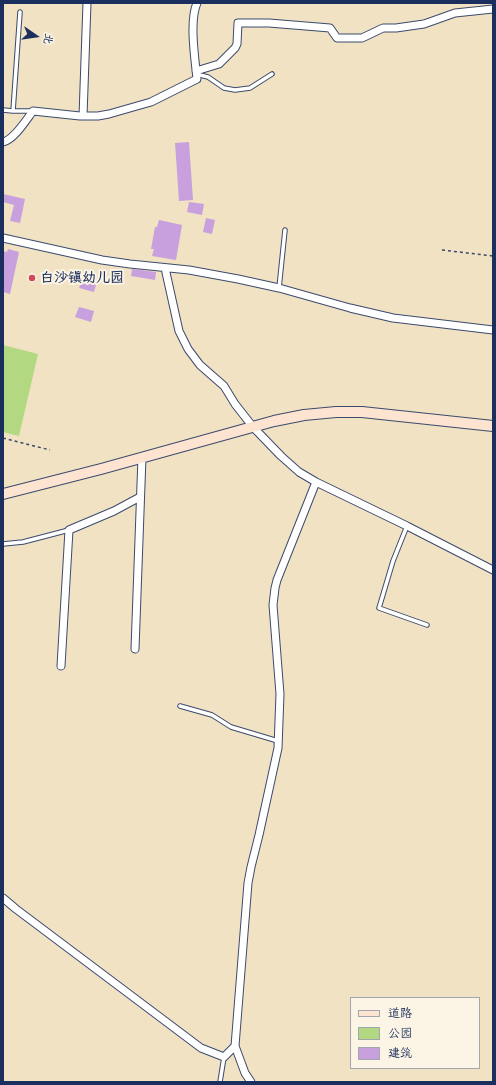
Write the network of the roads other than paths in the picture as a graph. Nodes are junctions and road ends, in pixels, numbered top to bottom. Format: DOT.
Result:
graph roads {
  1 [pos="87,3"];
  2 [pos="197,3"];
  3 [pos="493,10"];
  4 [pos="20,12"];
  5 [pos="196,72"];
  6 [pos="272,74"];
  7 [pos="3,110"];
  8 [pos="32,111"];
  9 [pos="13,112"];
  10 [pos="83,116"];
  11 [pos="3,142"];
  12 [pos="284,230"];
  13 [pos="3,238"];
  14 [pos="165,268"];
  15 [pos="279,288"];
  16 [pos="493,330"];
  17 [pos="493,426"];
  18 [pos="253,427"];
  19 [pos="142,457"];
  20 [pos="316,482"];
  21 [pos="3,494"];
  22 [pos="140,497"];
  23 [pos="407,526"];
  24 [pos="68,530"];
  25 [pos="3,544"];
  26 [pos="493,570"];
  27 [pos="427,625"];
  28 [pos="136,649"];
  29 [pos="60,666"];
  30 [pos="180,706"];
  31 [pos="279,742"];
  32 [pos="3,898"];
  33 [pos="235,1046"];
  34 [pos="224,1057"];
  35 [pos="220,1082"];
  36 [pos="251,1082"];
  1 -- 10 [label="street"];
  2 -- 5 [label="street"];
  3 -- 5 [label="street"];
  4 -- 9 [label="lane"];
  5 -- 6 [label="lane"];
  5 -- 10 [label="street"];
  7 -- 9 [label="lane"];
  8 -- 9 [label="lane"];
  8 -- 10 [label="street"];
  8 -- 11 [label="street"];
  12 -- 15 [label="lane"];
  13 -- 14 [label="street"];
  14 -- 15 [label="street"];
  14 -- 18 [label="street"];
  15 -- 16 [label="street"];
  17 -- 18 [label="main road"];
  18 -- 19 [label="main road"];
  18 -- 20 [label="street"];
  19 -- 21 [label="main road"];
  19 -- 22 [label="street"];
  20 -- 23 [label="street"];
  20 -- 31 [label="street"];
  22 -- 24 [label="street"];
  22 -- 28 [label="street"];
  23 -- 26 [label="street"];
  23 -- 27 [label="lane"];
  24 -- 25 [label="lane"];
  24 -- 29 [label="street"];
  30 -- 31 [label="lane"];
  31 -- 33 [label="street"];
  32 -- 34 [label="street"];
  33 -- 34 [label="street"];
  33 -- 36 [label="street"];
  34 -- 35 [label="lane"];
}
